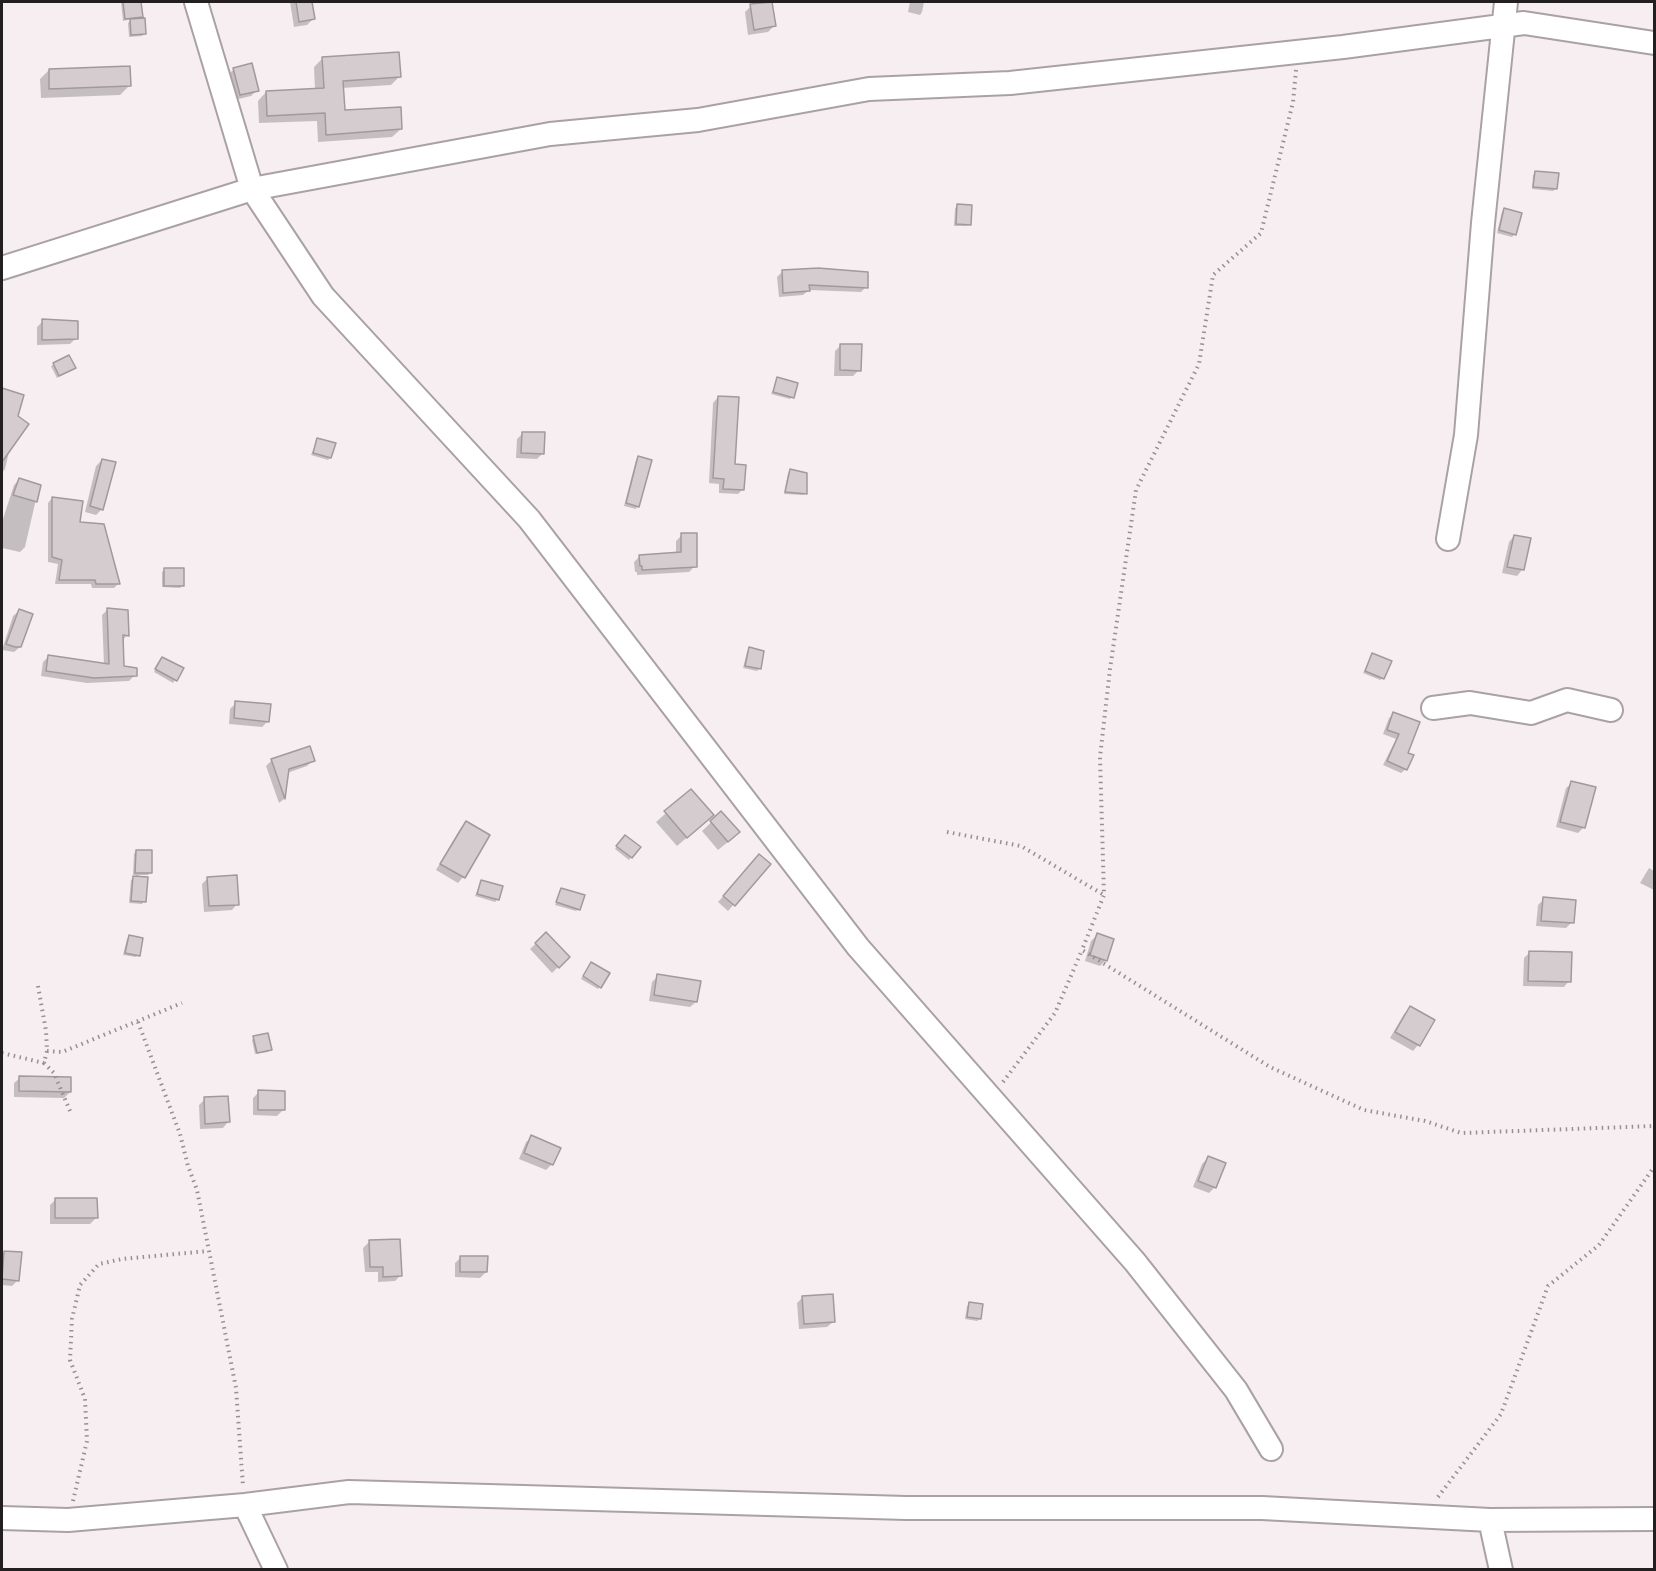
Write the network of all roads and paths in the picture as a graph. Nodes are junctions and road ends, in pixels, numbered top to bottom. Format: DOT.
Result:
graph roads {
  1 [pos="196,2"];
  2 [pos="1506,2"];
  3 [pos="1504,26"];
  4 [pos="1654,43"];
  5 [pos="1299,52"];
  6 [pos="252,189"];
  7 [pos="2,268"];
  8 [pos="1448,539"];
  9 [pos="1433,708"];
  10 [pos="1611,710"];
  11 [pos="947,832"];
  12 [pos="1104,895"];
  13 [pos="1082,950"];
  14 [pos="38,986"];
  15 [pos="182,1003"];
  16 [pos="138,1022"];
  17 [pos="47,1051"];
  18 [pos="2,1053"];
  19 [pos="44,1063"];
  20 [pos="991,1098"];
  21 [pos="70,1111"];
  22 [pos="1654,1126"];
  23 [pos="1654,1167"];
  24 [pos="208,1251"];
  25 [pos="1271,1449"];
  26 [pos="245,1505"];
  27 [pos="1424,1516"];
  28 [pos="2,1518"];
  29 [pos="1654,1519"];
  30 [pos="68,1520"];
  31 [pos="1490,1520"];
  32 [pos="276,1569"];
  33 [pos="1501,1569"];
  1 -- 6 [label="street"];
  2 -- 3 [label="street"];
  3 -- 4 [label="street"];
  3 -- 5 [label="street"];
  3 -- 8 [label="street"];
  5 -- 6 [label="street"];
  5 -- 12 [label="path"];
  6 -- 7 [label="street"];
  6 -- 20 [label="street"];
  9 -- 10 [label="street"];
  11 -- 12 [label="path"];
  12 -- 13 [label="path"];
  13 -- 20 [label="path"];
  13 -- 22 [label="path"];
  14 -- 17 [label="path"];
  15 -- 16 [label="path"];
  16 -- 17 [label="path"];
  16 -- 24 [label="path"];
  17 -- 19 [label="path"];
  18 -- 19 [label="path"];
  19 -- 21 [label="path"];
  20 -- 25 [label="street"];
  23 -- 27 [label="path"];
  24 -- 26 [label="path"];
  24 -- 30 [label="path"];
  26 -- 27 [label="street"];
  26 -- 30 [label="street"];
  26 -- 32 [label="street"];
  27 -- 31 [label="street"];
  28 -- 30 [label="street"];
  29 -- 31 [label="street"];
  31 -- 33 [label="street"];
}
